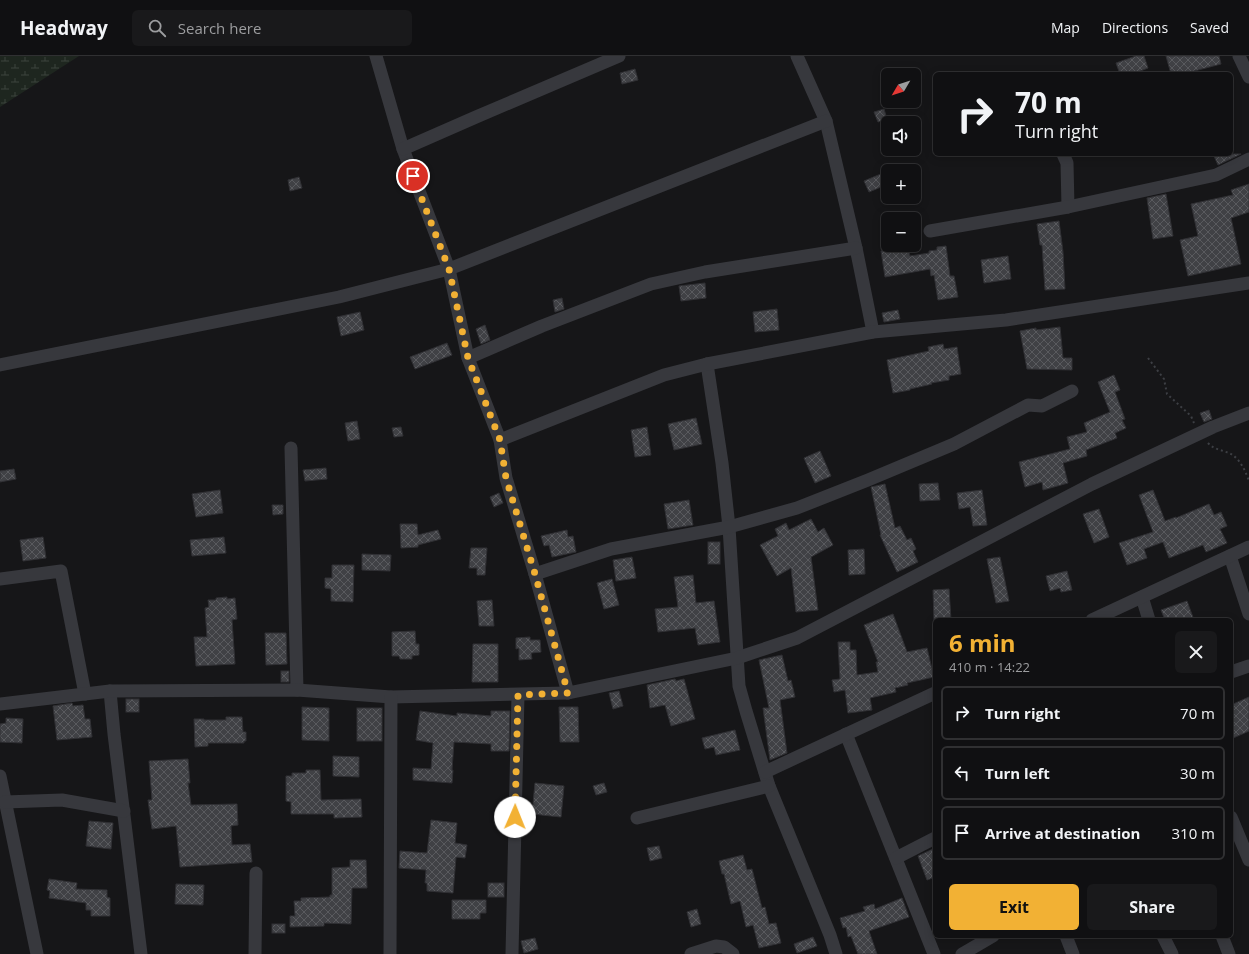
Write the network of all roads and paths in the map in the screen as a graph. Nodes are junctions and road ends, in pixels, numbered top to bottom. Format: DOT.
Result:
graph roads {
  1 [pos="376,56"];
  2 [pos="619,56"];
  3 [pos="797,56"];
  4 [pos="1239,56"];
  5 [pos="1249,76"];
  6 [pos="826,121"];
  7 [pos="403,149"];
  8 [pos="1064,156"];
  9 [pos="1249,159"];
  10 [pos="1068,207"];
  11 [pos="930,231"];
  12 [pos="856,248"];
  13 [pos="449,269"];
  14 [pos="1249,283"];
  15 [pos="873,332"];
  16 [pos="468,358"];
  17 [pos="707,364"];
  18 [pos="0,365"];
  19 [pos="1072,391"];
  20 [pos="1249,413"];
  21 [pos="500,440"];
  22 [pos="291,448"];
  23 [pos="729,527"];
  24 [pos="1249,547"];
  25 [pos="1230,556"];
  26 [pos="535,574"];
  27 [pos="0,580"];
  28 [pos="1142,597"];
  29 [pos="1249,614"];
  30 [pos="1096,618"];
  31 [pos="1149,618"];
  32 [pos="737,658"];
  33 [pos="1249,666"];
  34 [pos="1233,671"];
  35 [pos="297,690"];
  36 [pos="110,691"];
  37 [pos="568,693"];
  38 [pos="85,694"];
  39 [pos="933,694"];
  40 [pos="518,695"];
  41 [pos="391,697"];
  42 [pos="0,704"];
  43 [pos="846,734"];
  44 [pos="765,772"];
  45 [pos="0,776"];
  46 [pos="768,786"];
  47 [pos="5,802"];
  48 [pos="124,811"];
  49 [pos="637,818"];
  50 [pos="1233,822"];
  51 [pos="933,839"];
  52 [pos="896,858"];
  53 [pos="1249,860"];
  54 [pos="256,873"];
  55 [pos="990,938"];
  56 [pos="1067,938"];
  57 [pos="1164,938"];
  58 [pos="1223,938"];
  59 [pos="37,954"];
  60 [pos="141,954"];
  61 [pos="255,954"];
  62 [pos="390,954"];
  63 [pos="512,954"];
  64 [pos="692,954"];
  65 [pos="733,954"];
  66 [pos="836,954"];
  67 [pos="934,954"];
  68 [pos="962,954"];
  69 [pos="1073,954"];
  70 [pos="1172,954"];
  71 [pos="1229,954"];
  1 -- 7 [label="street"];
  2 -- 7 [label="street"];
  3 -- 6 [label="street"];
  4 -- 5 [label="street"];
  6 -- 12 [label="street"];
  6 -- 13 [label="street"];
  7 -- 13 [label="street"];
  8 -- 10 [label="street"];
  9 -- 10 [label="street"];
  10 -- 11 [label="street"];
  12 -- 15 [label="street"];
  12 -- 16 [label="street"];
  13 -- 16 [label="street"];
  13 -- 18 [label="street"];
  14 -- 15 [label="street"];
  15 -- 17 [label="street"];
  16 -- 21 [label="street"];
  17 -- 21 [label="street"];
  17 -- 23 [label="street"];
  19 -- 23 [label="street"];
  20 -- 32 [label="street"];
  21 -- 26 [label="street"];
  22 -- 35 [label="street"];
  23 -- 26 [label="street"];
  23 -- 32 [label="street"];
  24 -- 25 [label="street"];
  25 -- 28 [label="street"];
  25 -- 29 [label="street"];
  26 -- 37 [label="street"];
  27 -- 38 [label="street"];
  28 -- 30 [label="street"];
  28 -- 31 [label="street"];
  32 -- 37 [label="street"];
  32 -- 44 [label="street"];
  33 -- 34 [label="street"];
  35 -- 36 [label="street"];
  35 -- 41 [label="street"];
  36 -- 38 [label="street"];
  36 -- 48 [label="street"];
  37 -- 40 [label="street"];
  38 -- 42 [label="street"];
  39 -- 43 [label="street"];
  40 -- 41 [label="street"];
  40 -- 63 [label="street"];
  41 -- 62 [label="street"];
  43 -- 44 [label="street"];
  43 -- 52 [label="street"];
  44 -- 46 [label="street"];
  45 -- 47 [label="street"];
  46 -- 49 [label="street"];
  46 -- 66 [label="street"];
  47 -- 48 [label="street"];
  47 -- 59 [label="street"];
  48 -- 60 [label="street"];
  50 -- 53 [label="street"];
  51 -- 52 [label="street"];
  52 -- 67 [label="street"];
  54 -- 61 [label="street"];
  55 -- 68 [label="street"];
  56 -- 69 [label="street"];
  57 -- 70 [label="street"];
  58 -- 71 [label="street"];
  64 -- 65 [label="street"];
}
